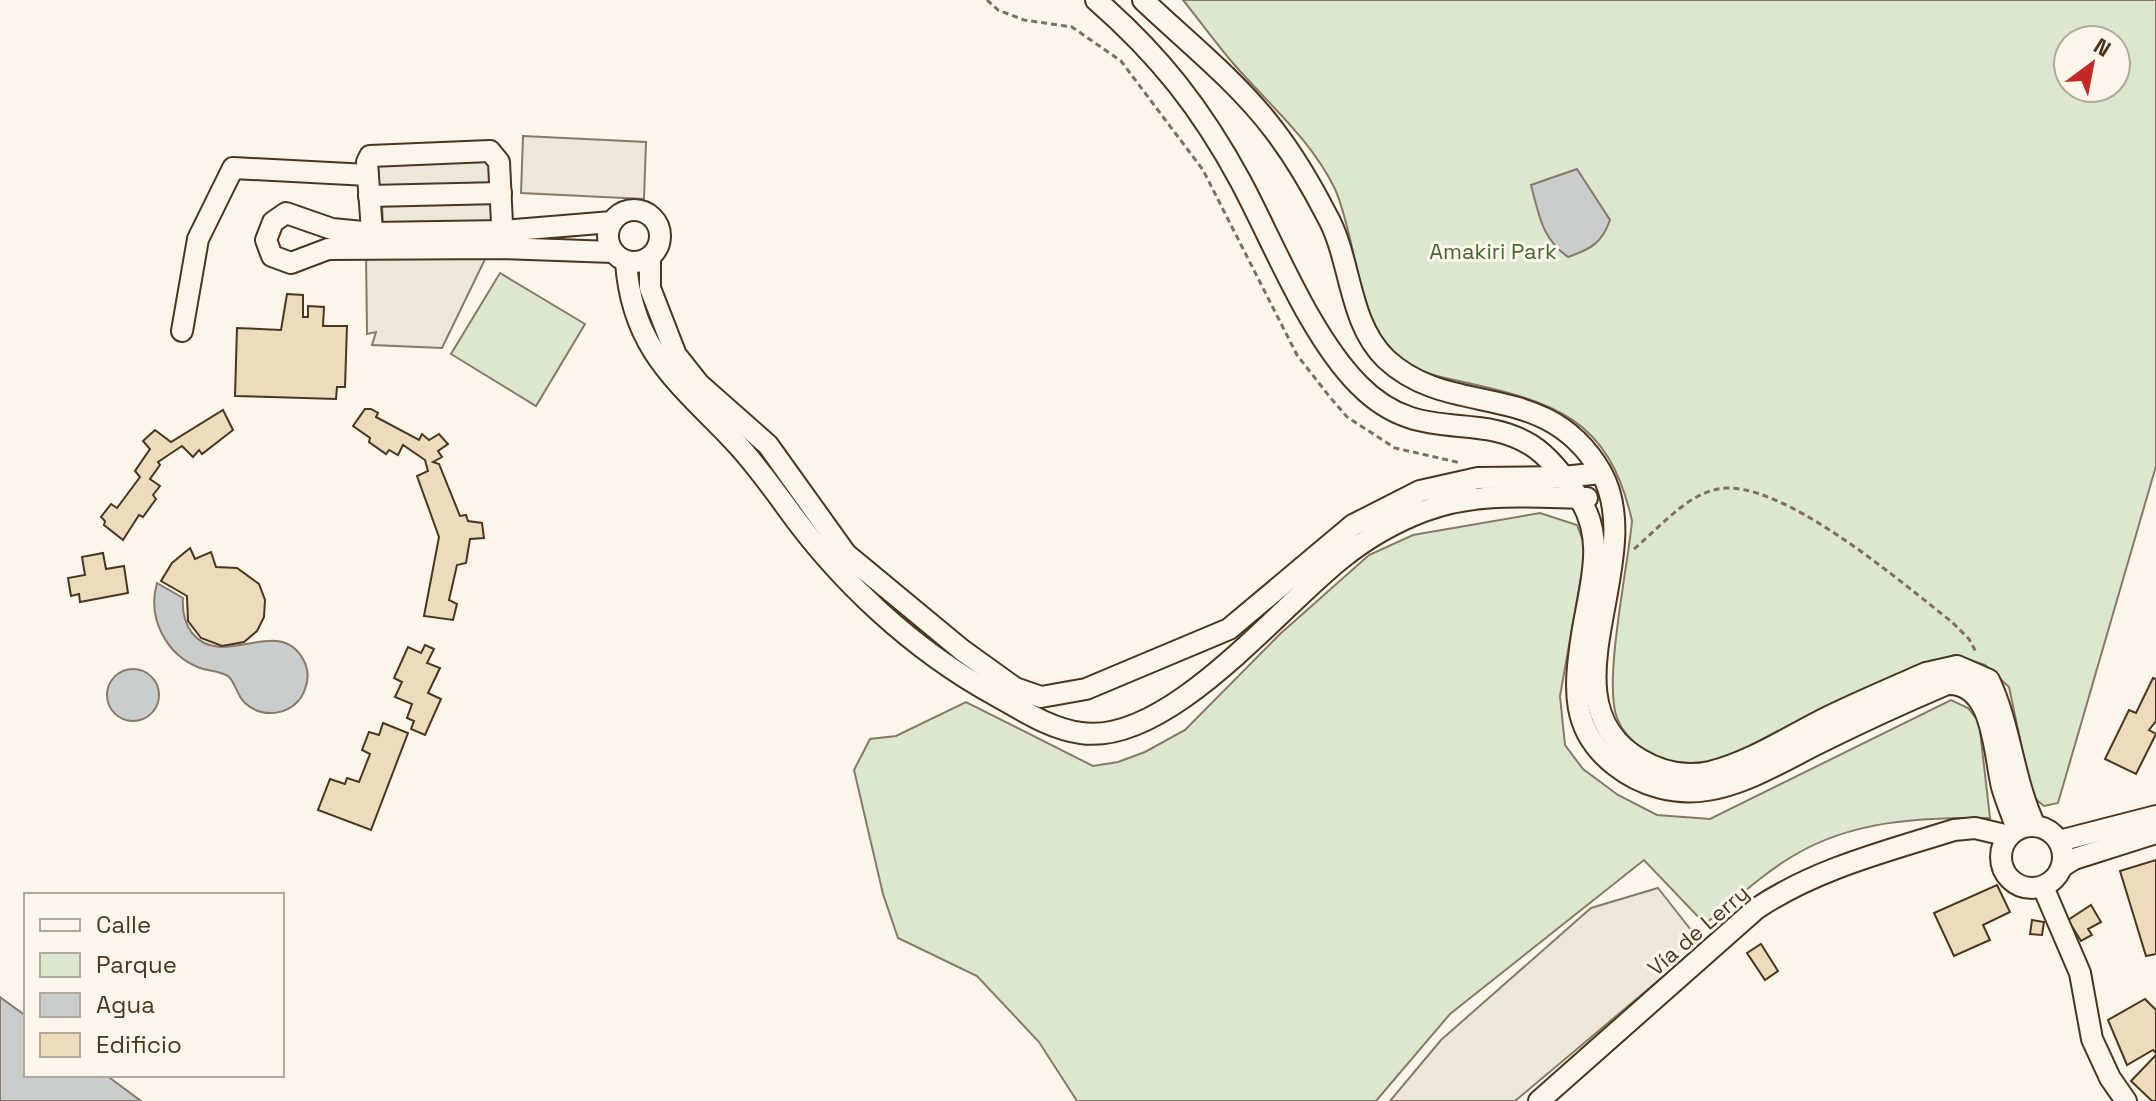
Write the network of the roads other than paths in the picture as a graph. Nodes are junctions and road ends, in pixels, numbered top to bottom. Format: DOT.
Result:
graph roads {
  1 [pos="1096,0"];
  2 [pos="1143,0"];
  3 [pos="368,175"];
  4 [pos="501,193"];
  5 [pos="369,196"];
  6 [pos="612,222"];
  7 [pos="503,239"];
  8 [pos="620,257"];
  9 [pos="650,257"];
  10 [pos="182,331"];
  11 [pos="1601,473"];
  12 [pos="1563,477"];
  13 [pos="1580,498"];
  14 [pos="1611,499"];
  15 [pos="2156,816"];
  16 [pos="2020,830"];
  17 [pos="2156,833"];
  18 [pos="2059,841"];
  19 [pos="2063,866"];
  20 [pos="2043,887"];
  21 [pos="1539,1101"];
  22 [pos="2126,1101"];
  1 -- 12 [label="street"];
  2 -- 11 [label="street"];
  3 -- 4 [label="street"];
  3 -- 5 [label="street"];
  3 -- 10 [label="street"];
  4 -- 5 [label="street"];
  4 -- 7 [label="street"];
  5 -- 7 [label="street"];
  6 -- 7 [label="street"];
  6 -- 8 [label="street"];
  6 -- 9 [label="street"];
  7 -- 8 [label="street"];
  8 -- 9 [label="street"];
  8 -- 13 [label="street"];
  9 -- 12 [label="street"];
  11 -- 12 [label="street"];
  11 -- 14 [label="street"];
  12 -- 13 [label="street"];
  13 -- 14 [label="street"];
  13 -- 16 [label="street"];
  14 -- 16 [label="street"];
  15 -- 18 [label="street"];
  16 -- 18 [label="street"];
  16 -- 20 [label="street"];
  16 -- 21 [label="street, Vía de Lerry"];
  17 -- 19 [label="street"];
  18 -- 19 [label="street"];
  19 -- 20 [label="street"];
  20 -- 22 [label="street"];
}
